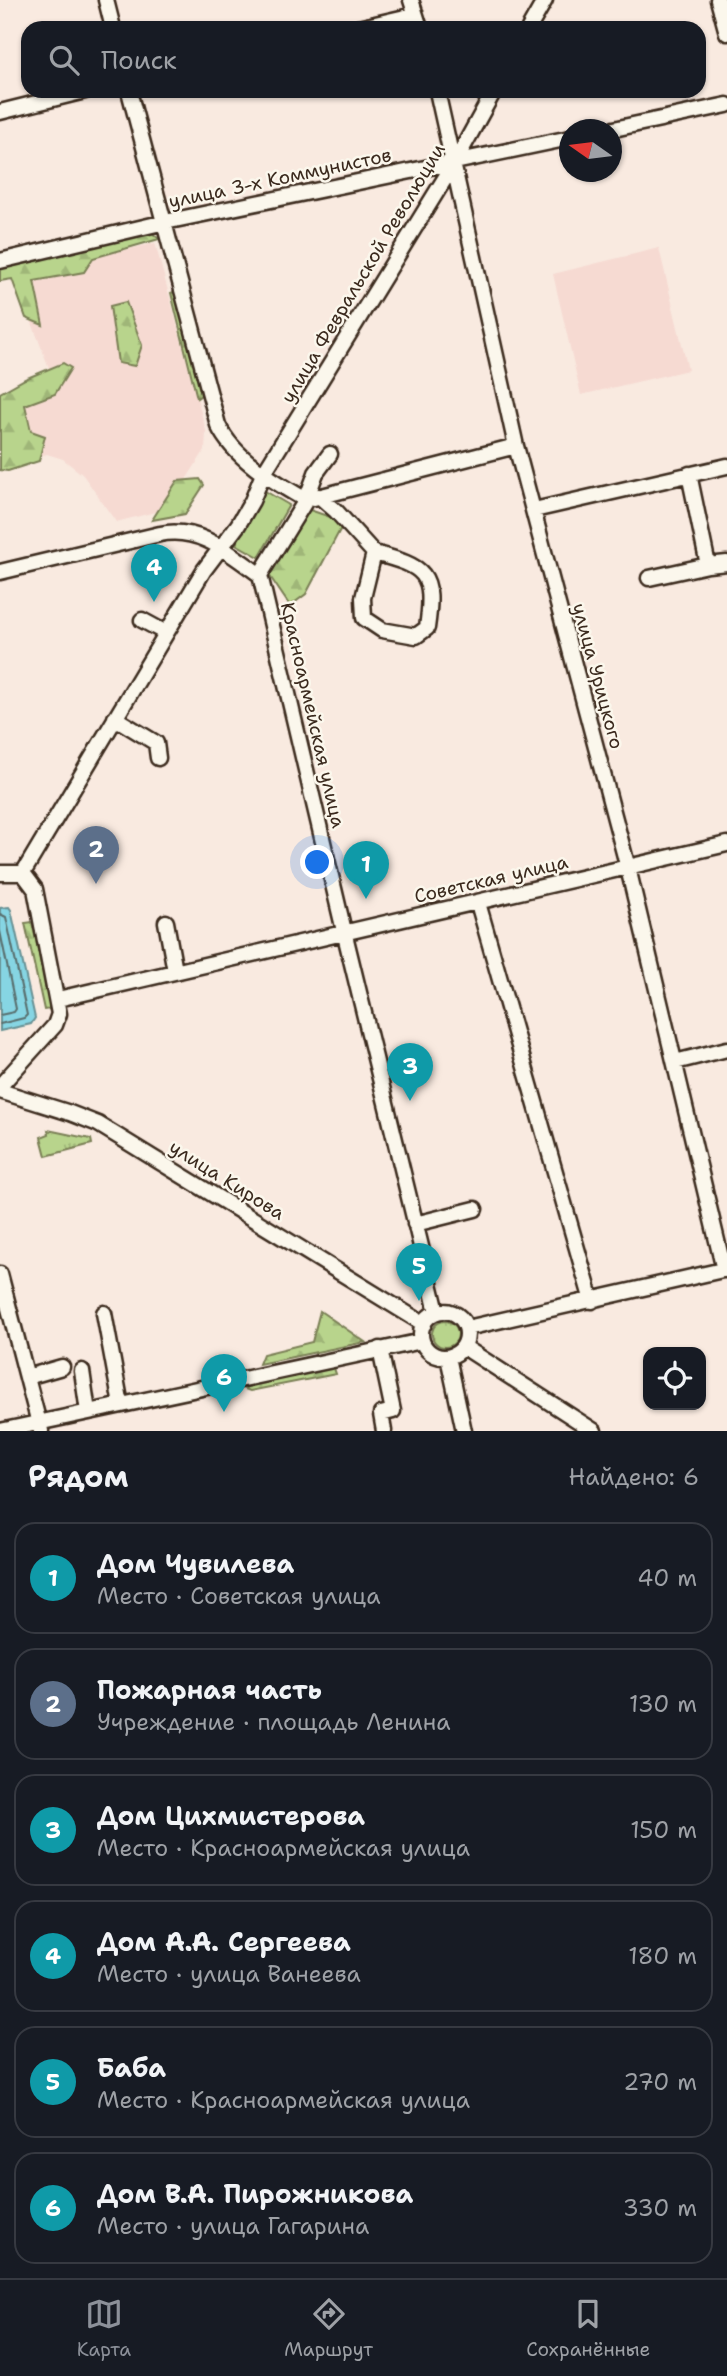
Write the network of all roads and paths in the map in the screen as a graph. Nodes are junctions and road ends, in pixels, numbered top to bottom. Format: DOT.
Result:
graph roads {
  1 [pos="106,0"];
  2 [pos="411,0"];
  3 [pos="545,0"];
  4 [pos="718,0"];
  5 [pos="111,21"];
  6 [pos="417,21"];
  7 [pos="533,21"];
  8 [pos="727,33"];
  9 [pos="57,98"];
  10 [pos="131,98"];
  11 [pos="439,98"];
  12 [pos="490,98"];
  13 [pos="727,105"];
  14 [pos="0,112"];
  15 [pos="622,127"];
  16 [pos="559,140"];
  17 [pos="454,162"];
  18 [pos="165,222"];
  19 [pos="0,261"];
  20 [pos="516,446"];
  21 [pos="330,454"];
  22 [pos="727,466"];
  23 [pos="263,474"];
  24 [pos="689,474"];
  25 [pos="313,498"];
  26 [pos="534,510"];
  27 [pos="219,546"];
  28 [pos="374,553"];
  29 [pos="727,563"];
  30 [pos="708,565"];
  31 [pos="0,572"];
  32 [pos="260,575"];
  33 [pos="649,578"];
  34 [pos="142,620"];
  35 [pos="166,633"];
  36 [pos="115,719"];
  37 [pos="158,758"];
  38 [pos="727,844"];
  39 [pos="628,868"];
  40 [pos="0,873"];
  41 [pos="23,873"];
  42 [pos="478,903"];
  43 [pos="166,922"];
  44 [pos="344,931"];
  45 [pos="175,971"];
  46 [pos="58,999"];
  47 [pos="727,1049"];
  48 [pos="675,1062"];
  49 [pos="0,1086"];
  50 [pos="0,1091"];
  51 [pos="475,1209"];
  52 [pos="415,1224"];
  53 [pos="726,1270"];
  54 [pos="0,1274"];
  55 [pos="592,1301"];
  56 [pos="437,1312"];
  57 [pos="104,1313"];
  58 [pos="424,1324"];
  59 [pos="467,1328"];
  60 [pos="422,1341"];
  61 [pos="464,1347"];
  62 [pos="380,1349"];
  63 [pos="448,1357"];
  64 [pos="62,1367"];
  65 [pos="82,1371"];
  66 [pos="27,1377"];
  67 [pos="121,1405"];
  68 [pos="88,1412"];
  69 [pos="39,1427"];
  70 [pos="0,1431"];
  71 [pos="384,1431"];
  72 [pos="464,1431"];
  73 [pos="594,1431"];
  1 -- 5 [label="street"];
  2 -- 6 [label="street"];
  3 -- 7 [label="street"];
  4 -- 8 [label="street"];
  9 -- 14 [label="street"];
  10 -- 18 [label="street"];
  11 -- 17 [label="street, улица Урицкого"];
  12 -- 17 [label="street, улица Февральской Революции"];
  13 -- 15 [label="street"];
  16 -- 17 [label="street, улица 3-х Коммунистов"];
  17 -- 18 [label="street, улица 3-х Коммунистов"];
  17 -- 20 [label="street, улица Урицкого"];
  17 -- 23 [label="street, улица Февральской Революции"];
  18 -- 19 [label="street, улица 3-х Коммунистов"];
  18 -- 23 [label="street"];
  20 -- 25 [label="street"];
  20 -- 26 [label="street, улица Урицкого"];
  21 -- 25 [label="street"];
  22 -- 24 [label="street"];
  23 -- 25 [label="street"];
  23 -- 27 [label="street, улица Февральской Революции"];
  24 -- 26 [label="street"];
  24 -- 30 [label="street"];
  25 -- 28 [label="street"];
  25 -- 32 [label="street"];
  26 -- 39 [label="street, улица Урицкого"];
  27 -- 31 [label="street"];
  27 -- 32 [label="street"];
  27 -- 35 [label="street, улица Февральской Революции"];
  28 -- 28 [label="street"];
  29 -- 30 [label="street"];
  30 -- 33 [label="street"];
  32 -- 44 [label="street, Красноармейская улица"];
  34 -- 35 [label="street"];
  35 -- 36 [label="street, улица Февральской Революции"];
  36 -- 37 [label="street"];
  36 -- 41 [label="street, улица Февральской Революции"];
  38 -- 39 [label="street, Советская улица"];
  39 -- 42 [label="street, Советская улица"];
  39 -- 48 [label="street, улица Урицкого"];
  40 -- 41 [label="street"];
  41 -- 46 [label="street"];
  42 -- 44 [label="street, Советская улица"];
  42 -- 55 [label="street"];
  43 -- 45 [label="street"];
  44 -- 45 [label="street, Советская улица"];
  44 -- 52 [label="street, Красноармейская улица"];
  45 -- 46 [label="street, Советская улица"];
  46 -- 49 [label="street"];
  47 -- 48 [label="street"];
  48 -- 53 [label="street, улица Урицкого"];
  50 -- 58 [label="street, улица Кирова"];
  51 -- 52 [label="street"];
  52 -- 56 [label="street, Красноармейская улица"];
  53 -- 55 [label="street"];
  54 -- 66 [label="street"];
  55 -- 59 [label="street"];
  56 -- 58 [label="street"];
  56 -- 59 [label="street"];
  57 -- 67 [label="street"];
  58 -- 60 [label="street"];
  59 -- 61 [label="street"];
  60 -- 62 [label="street"];
  60 -- 63 [label="street"];
  61 -- 63 [label="street"];
  61 -- 73 [label="street"];
  62 -- 67 [label="street"];
  62 -- 71 [label="street"];
  63 -- 72 [label="street"];
  64 -- 66 [label="street"];
  65 -- 68 [label="street"];
  66 -- 69 [label="street"];
  67 -- 68 [label="street"];
  68 -- 69 [label="street"];
  69 -- 70 [label="street"];
}
